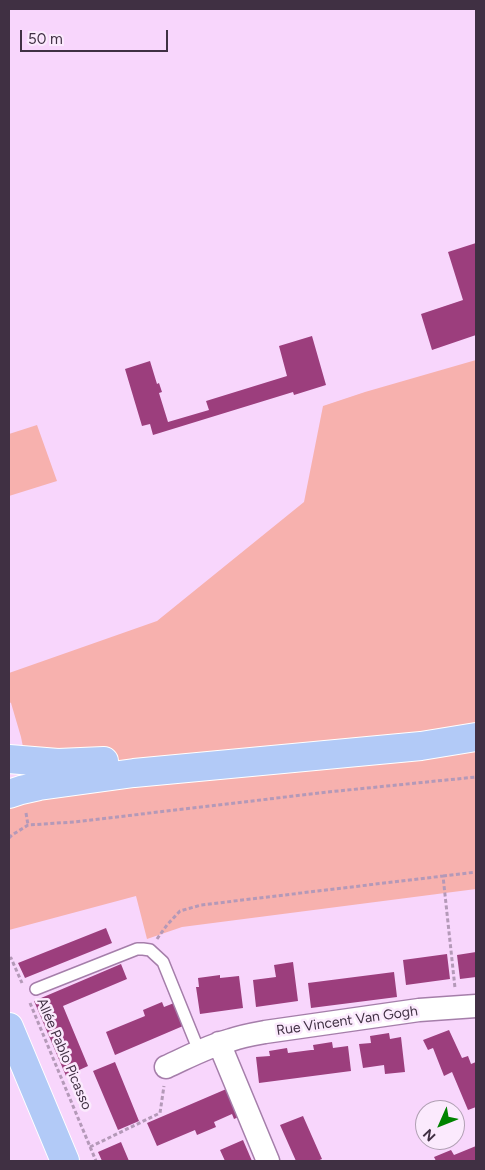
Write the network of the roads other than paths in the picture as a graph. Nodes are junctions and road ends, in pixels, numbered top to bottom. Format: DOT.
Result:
graph roads {
  1 [pos="476,736"];
  2 [pos="9,759"];
  3 [pos="9,794"];
  4 [pos="36,990"];
  5 [pos="469,1011"];
  6 [pos="9,1027"];
  7 [pos="209,1047"];
  8 [pos="166,1067"];
  9 [pos="9,1072"];
  10 [pos="46,1161"];
  11 [pos="65,1161"];
  12 [pos="268,1161"];
  1 -- 2 [label="main road"];
  1 -- 3 [label="main road"];
  4 -- 7 [label="lane"];
  5 -- 7 [label="street, Rue Vincent Van Gogh"];
  6 -- 11 [label="main road"];
  7 -- 8 [label="street, Rue Vincent Van Gogh"];
  7 -- 12 [label="street"];
  9 -- 10 [label="main road"];
}
